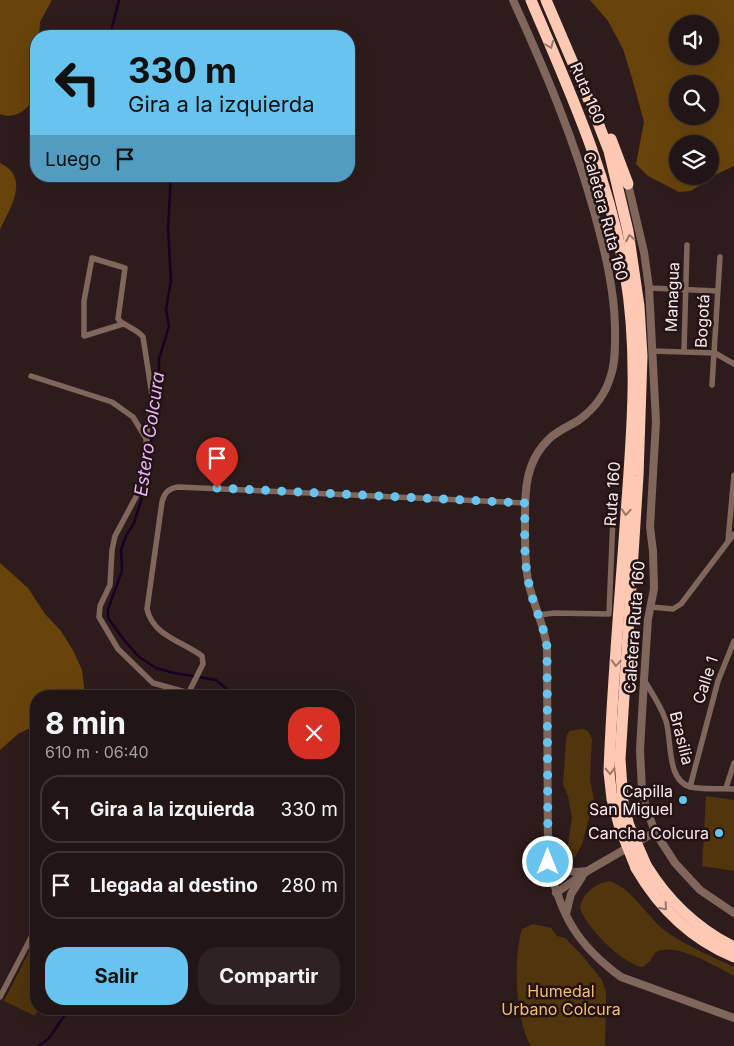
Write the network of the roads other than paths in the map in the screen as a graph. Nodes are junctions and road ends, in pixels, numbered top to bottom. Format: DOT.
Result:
graph roads {
  1 [pos="513,0"];
  2 [pos="531,0"];
  3 [pos="546,0"];
  4 [pos="593,110"];
  5 [pos="628,184"];
  6 [pos="687,245"];
  7 [pos="720,257"];
  8 [pos="649,288"];
  9 [pos="685,290"];
  10 [pos="718,291"];
  11 [pos="123,324"];
  12 [pos="653,351"];
  13 [pos="684,351"];
  14 [pos="715,353"];
  15 [pos="734,364"];
  16 [pos="32,376"];
  17 [pos="712,385"];
  18 [pos="147,440"];
  19 [pos="734,475"];
  20 [pos="525,503"];
  21 [pos="613,517"];
  22 [pos="734,534"];
  23 [pos="728,543"];
  24 [pos="651,607"];
  25 [pos="539,615"];
  26 [pos="734,641"];
  27 [pos="644,680"];
  28 [pos="173,690"];
  29 [pos="190,690"];
  30 [pos="734,763"];
  31 [pos="690,787"];
  32 [pos="726,788"];
  33 [pos="734,789"];
  34 [pos="625,823"];
  35 [pos="655,832"];
  36 [pos="548,862"];
  37 [pos="641,866"];
  38 [pos="588,870"];
  39 [pos="556,893"];
  40 [pos="734,913"];
  41 [pos="565,915"];
  42 [pos="30,940"];
  43 [pos="734,947"];
  44 [pos="734,957"];
  45 [pos="0,997"];
  46 [pos="734,1018"];
  1 -- 20 [label="street, Caletera Ruta 160"];
  2 -- 34 [label="highway, Ruta 160, one-way"];
  3 -- 4 [label="highway, Ruta 160"];
  4 -- 5 [label="highway"];
  34 -- 4 [label="highway, Ruta 160, one-way"];
  5 -- 8 [label="street, Caletera Ruta 160"];
  6 -- 9 [label="street, Managua"];
  7 -- 10 [label="street, Bogotá"];
  8 -- 9 [label="street"];
  8 -- 12 [label="street, Caletera Ruta 160"];
  9 -- 10 [label="street"];
  9 -- 13 [label="street, Managua"];
  10 -- 14 [label="street, Bogotá"];
  11 -- 11 [label="street"];
  11 -- 18 [label="street"];
  12 -- 13 [label="street"];
  12 -- 24 [label="street, Caletera Ruta 160"];
  13 -- 14 [label="street"];
  14 -- 15 [label="street"];
  14 -- 17 [label="street, Bogotá"];
  16 -- 18 [label="street"];
  18 -- 28 [label="street"];
  19 -- 23 [label="street"];
  20 -- 25 [label="street, Caletera Ruta 160"];
  20 -- 29 [label="street"];
  21 -- 25 [label="street"];
  22 -- 23 [label="street"];
  23 -- 24 [label="street"];
  24 -- 27 [label="street, Caletera Ruta 160"];
  25 -- 36 [label="street, Caletera Ruta 160"];
  26 -- 31 [label="street, Calle 1"];
  27 -- 31 [label="street, Brasilia"];
  27 -- 35 [label="street, Caletera Ruta 160"];
  30 -- 32 [label="street"];
  31 -- 32 [label="street, Brasilia"];
  32 -- 33 [label="street, Brasilia"];
  34 -- 37 [label="highway, Ruta 160, bridge"];
  35 -- 38 [label="street"];
  35 -- 40 [label="street, Caletera Ruta 160"];
  36 -- 38 [label="street"];
  36 -- 39 [label="street, Caletera Ruta 160"];
  37 -- 43 [label="highway, Ruta 160"];
  37 -- 44 [label="highway, Ruta 160, one-way"];
  38 -- 39 [label="street"];
  38 -- 41 [label="street"];
  39 -- 41 [label="street, Caletera Ruta 160"];
  41 -- 46 [label="street, Caletera Ruta 160"];
  42 -- 45 [label="street"];
}
